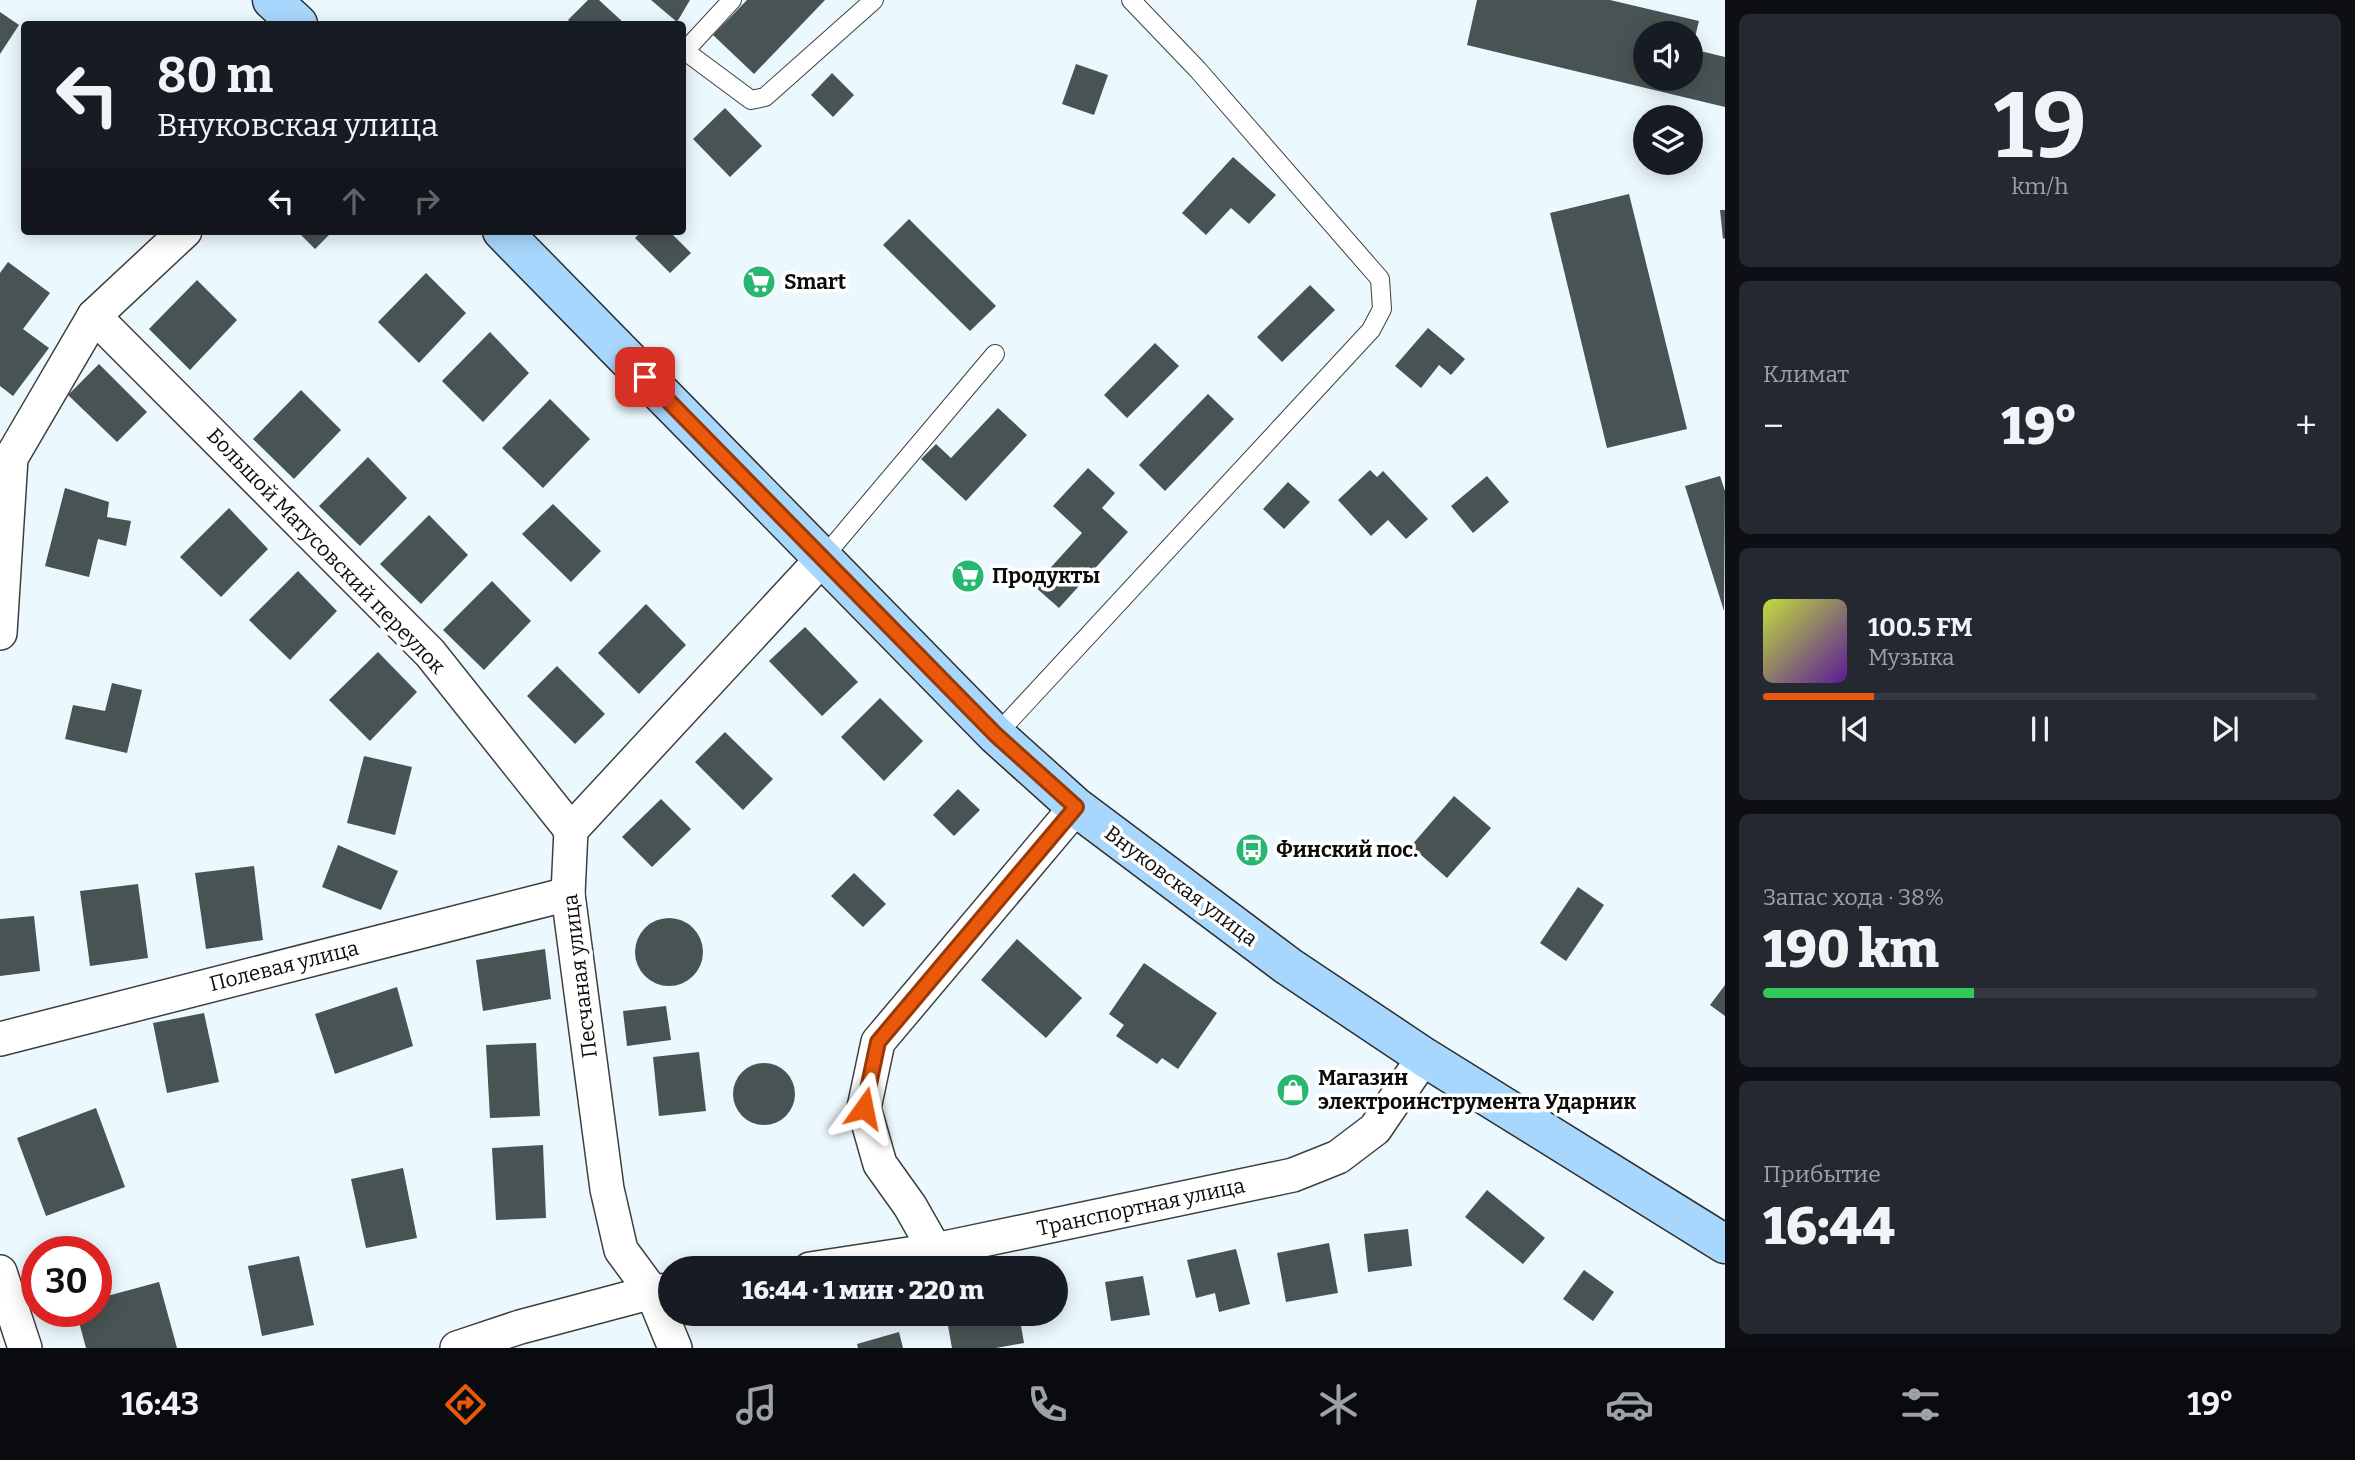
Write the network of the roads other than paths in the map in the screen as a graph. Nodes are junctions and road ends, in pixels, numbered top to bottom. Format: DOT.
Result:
graph roads {
  1 [pos="272,0"];
  2 [pos="732,0"];
  3 [pos="874,0"];
  4 [pos="1131,0"];
  5 [pos="295,21"];
  6 [pos="686,50"];
  7 [pos="686,53"];
  8 [pos="180,235"];
  9 [pos="511,235"];
  10 [pos="94,316"];
  11 [pos="995,354"];
  12 [pos="822,559"];
  13 [pos="0,633"];
  14 [pos="996,735"];
  15 [pos="1076,807"];
  16 [pos="571,830"];
  17 [pos="568,894"];
  18 [pos="0,1039"];
  19 [pos="1424,1057"];
  20 [pos="1725,1244"];
  21 [pos="935,1250"];
  22 [pos="896,1256"];
  23 [pos="0,1272"];
  24 [pos="658,1288"];
  25 [pos="658,1292"];
  26 [pos="670,1326"];
  27 [pos="24,1348"];
  28 [pos="457,1348"];
  29 [pos="675,1348"];
  1 -- 5 [label="main road"];
  2 -- 6 [label="lane"];
  3 -- 7 [label="lane"];
  4 -- 14 [label="lane"];
  8 -- 10 [label="street"];
  9 -- 12 [label="main road, Внуковская улица"];
  10 -- 13 [label="street"];
  10 -- 16 [label="street, Большой Матусовский переулок"];
  11 -- 12 [label="lane"];
  12 -- 14 [label="main road, Внуковская улица"];
  12 -- 16 [label="street"];
  14 -- 15 [label="main road, Внуковская улица"];
  15 -- 19 [label="main road, Внуковская улица"];
  15 -- 21 [label="street"];
  16 -- 17 [label="street, Песчаная улица"];
  17 -- 18 [label="street, Полевая улица"];
  17 -- 24 [label="street, Песчаная улица"];
  19 -- 20 [label="main road, Внуковская улица"];
  19 -- 21 [label="street, Транспортная улица"];
  21 -- 22 [label="street, Транспортная улица"];
  23 -- 27 [label="street"];
  25 -- 28 [label="street"];
  26 -- 29 [label="street, Песчаная улица"];
}
